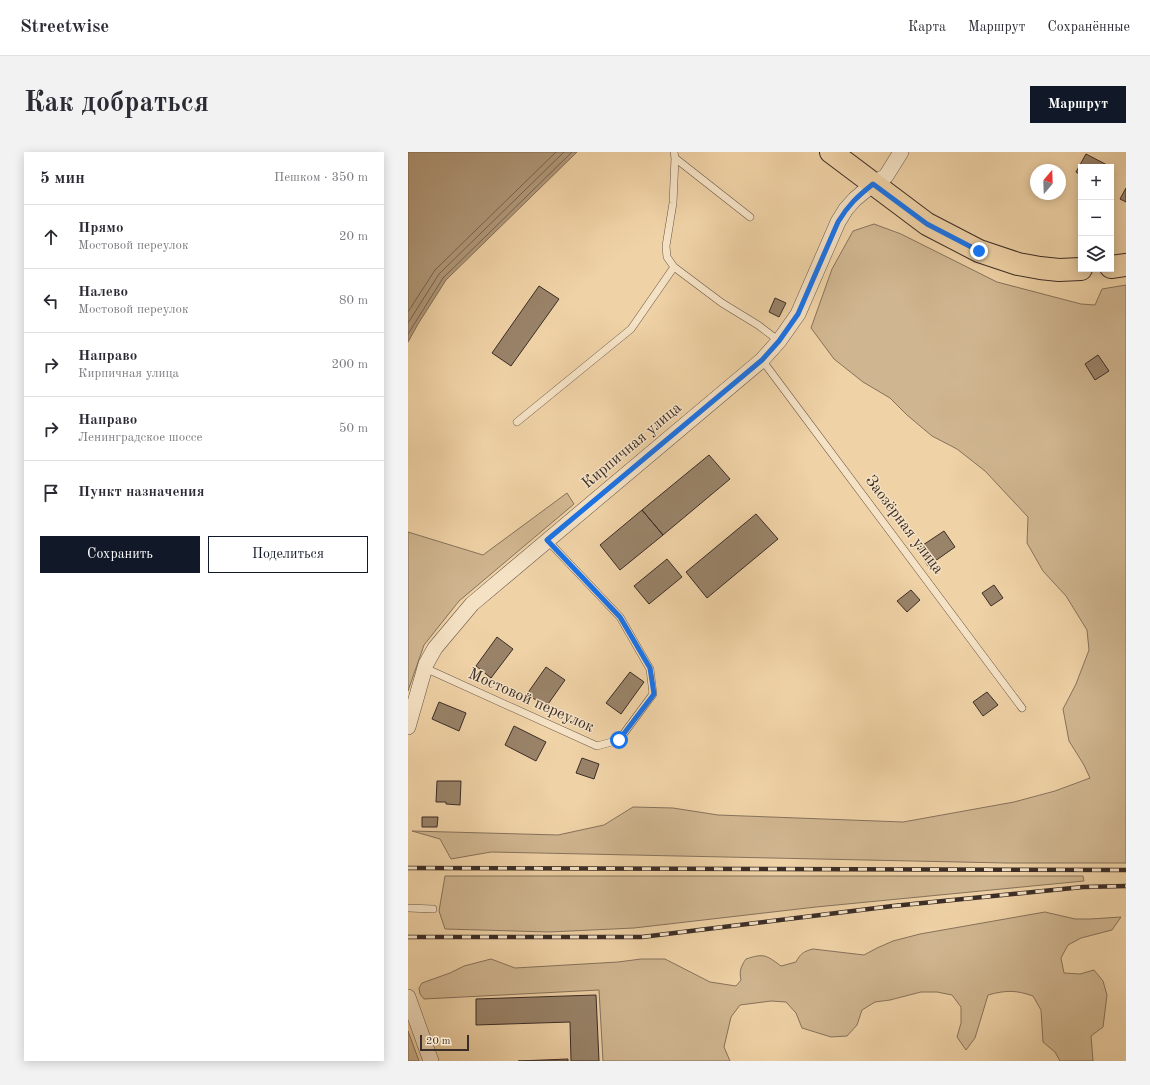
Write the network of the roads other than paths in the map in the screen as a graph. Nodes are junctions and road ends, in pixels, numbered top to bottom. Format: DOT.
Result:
graph roads {
  1 [pos="831,152"];
  2 [pos="901,152"];
  3 [pos="675,155"];
  4 [pos="873,184"];
  5 [pos="750,216"];
  6 [pos="1126,265"];
  7 [pos="1114,267"];
  8 [pos="674,268"];
  9 [pos="1078,269"];
  10 [pos="779,341"];
  11 [pos="762,360"];
  12 [pos="517,422"];
  13 [pos="547,540"];
  14 [pos="425,668"];
  15 [pos="1022,708"];
  16 [pos="408,727"];
  17 [pos="408,908"];
  18 [pos="433,909"];
  19 [pos="408,997"];
  20 [pos="431,1061"];
  1 -- 4 [label="main road"];
  2 -- 4 [label="street, Кирпичная улица"];
  3 -- 5 [label="lane"];
  3 -- 8 [label="lane"];
  4 -- 9 [label="main road"];
  4 -- 10 [label="street, Кирпичная улица"];
  6 -- 7 [label="main road"];
  8 -- 10 [label="lane"];
  8 -- 12 [label="lane"];
  10 -- 11 [label="street, Кирпичная улица"];
  11 -- 13 [label="street, Кирпичная улица"];
  11 -- 15 [label="lane, Заозёрная улица"];
  13 -- 14 [label="street, Кирпичная улица"];
  13 -- 14 [label="lane, Мостовой переулок"];
  14 -- 16 [label="street, Кирпичная улица"];
  17 -- 18 [label="lane"];
  19 -- 20 [label="street"];
}
